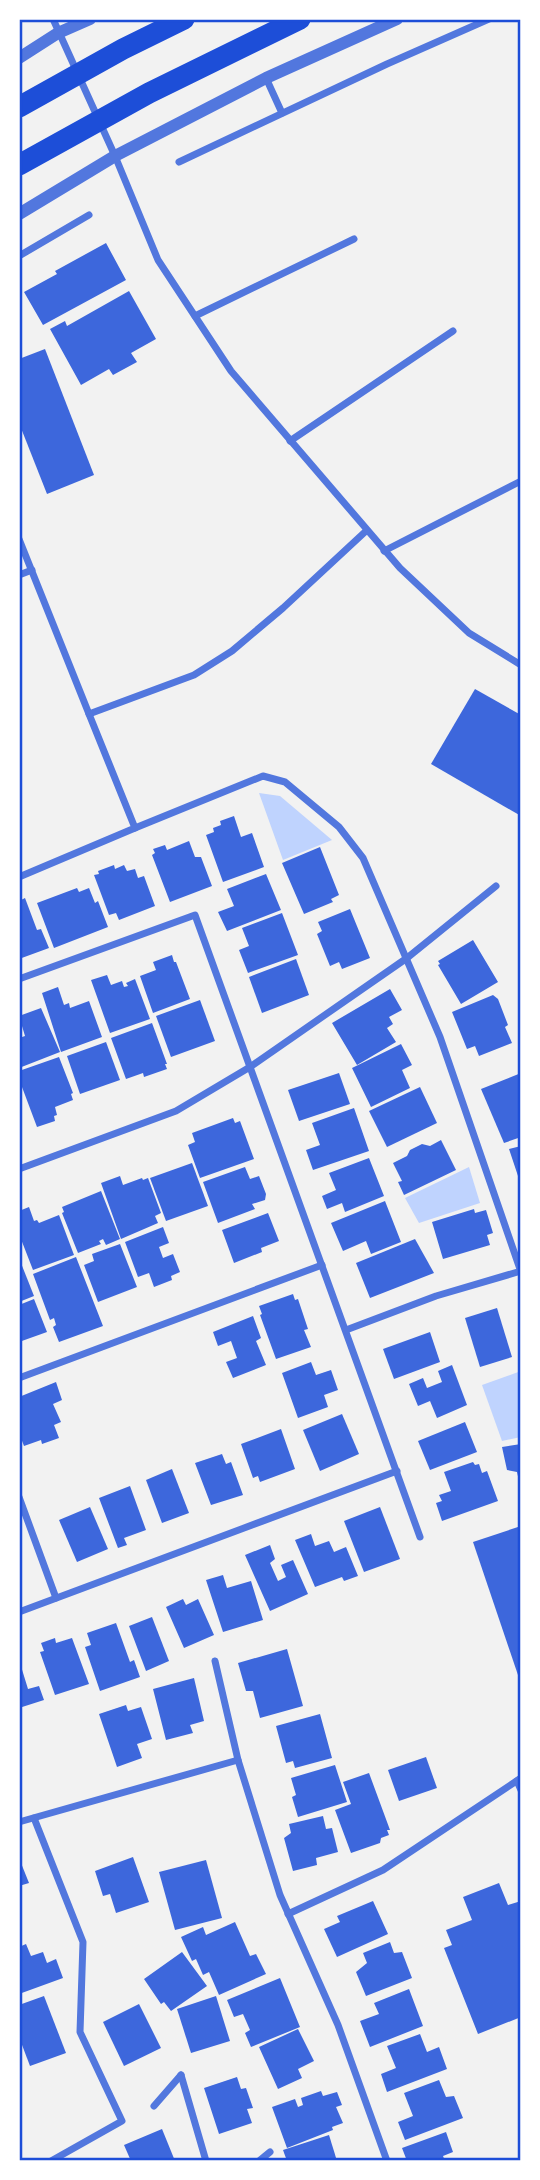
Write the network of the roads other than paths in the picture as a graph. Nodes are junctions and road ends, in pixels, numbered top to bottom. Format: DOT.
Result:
graph roads {
  1 [pos="53,19"];
  2 [pos="90,19"];
  3 [pos="184,19"];
  4 [pos="300,19"];
  5 [pos="397,19"];
  6 [pos="489,19"];
  7 [pos="58,33"];
  8 [pos="19,58"];
  9 [pos="266,78"];
  10 [pos="19,107"];
  11 [pos="282,113"];
  12 [pos="115,156"];
  13 [pos="179,162"];
  14 [pos="19,165"];
  15 [pos="19,214"];
  16 [pos="89,215"];
  17 [pos="354,239"];
  18 [pos="19,256"];
  19 [pos="195,316"];
  20 [pos="453,331"];
  21 [pos="290,441"];
  22 [pos="521,481"];
  23 [pos="366,531"];
  24 [pos="19,539"];
  25 [pos="384,551"];
  26 [pos="32,570"];
  27 [pos="19,575"];
  28 [pos="521,665"];
  29 [pos="89,714"];
  30 [pos="135,828"];
  31 [pos="19,877"];
  32 [pos="496,886"];
  33 [pos="407,958"];
  34 [pos="19,979"];
  35 [pos="250,1067"];
  36 [pos="19,1169"];
  37 [pos="322,1265"];
  38 [pos="521,1272"];
  39 [pos="346,1330"];
  40 [pos="19,1378"];
  41 [pos="397,1471"];
  42 [pos="19,1497"];
  43 [pos="420,1537"];
  44 [pos="56,1598"];
  45 [pos="19,1612"];
  46 [pos="215,1661"];
  47 [pos="238,1760"];
  48 [pos="519,1779"];
  49 [pos="521,1790"];
  50 [pos="34,1818"];
  51 [pos="19,1822"];
  52 [pos="288,1914"];
  53 [pos="154,2106"];
  54 [pos="270,2152"];
  55 [pos="51,2161"];
  56 [pos="206,2161"];
  57 [pos="260,2161"];
  58 [pos="387,2161"];
  1 -- 7 [label="street"];
  2 -- 7 [label="street"];
  3 -- 10 [label="highway"];
  4 -- 14 [label="highway"];
  5 -- 9 [label="street"];
  6 -- 11 [label="street"];
  7 -- 8 [label="street"];
  7 -- 12 [label="street"];
  9 -- 11 [label="street"];
  9 -- 12 [label="street"];
  11 -- 13 [label="street"];
  12 -- 15 [label="street"];
  12 -- 19 [label="street"];
  16 -- 18 [label="street"];
  17 -- 19 [label="street"];
  19 -- 21 [label="street"];
  20 -- 21 [label="street"];
  21 -- 23 [label="street"];
  22 -- 25 [label="street"];
  23 -- 25 [label="street"];
  23 -- 29 [label="street"];
  24 -- 26 [label="street"];
  25 -- 28 [label="street"];
  26 -- 27 [label="street"];
  26 -- 29 [label="street"];
  29 -- 30 [label="street"];
  30 -- 31 [label="street"];
  30 -- 33 [label="street"];
  32 -- 33 [label="street"];
  33 -- 35 [label="street"];
  33 -- 38 [label="street"];
  34 -- 35 [label="street"];
  35 -- 36 [label="street"];
  35 -- 37 [label="street"];
  37 -- 39 [label="street"];
  37 -- 40 [label="street"];
  38 -- 39 [label="street"];
  39 -- 41 [label="street"];
  41 -- 43 [label="street"];
  41 -- 44 [label="street"];
  42 -- 44 [label="street"];
  44 -- 45 [label="street"];
  46 -- 47 [label="street"];
  47 -- 50 [label="street"];
  47 -- 52 [label="street"];
  48 -- 49 [label="street"];
  48 -- 52 [label="street"];
  50 -- 51 [label="street"];
  50 -- 55 [label="street"];
  52 -- 58 [label="street"];
  53 -- 56 [label="street"];
  54 -- 57 [label="street"];
}
